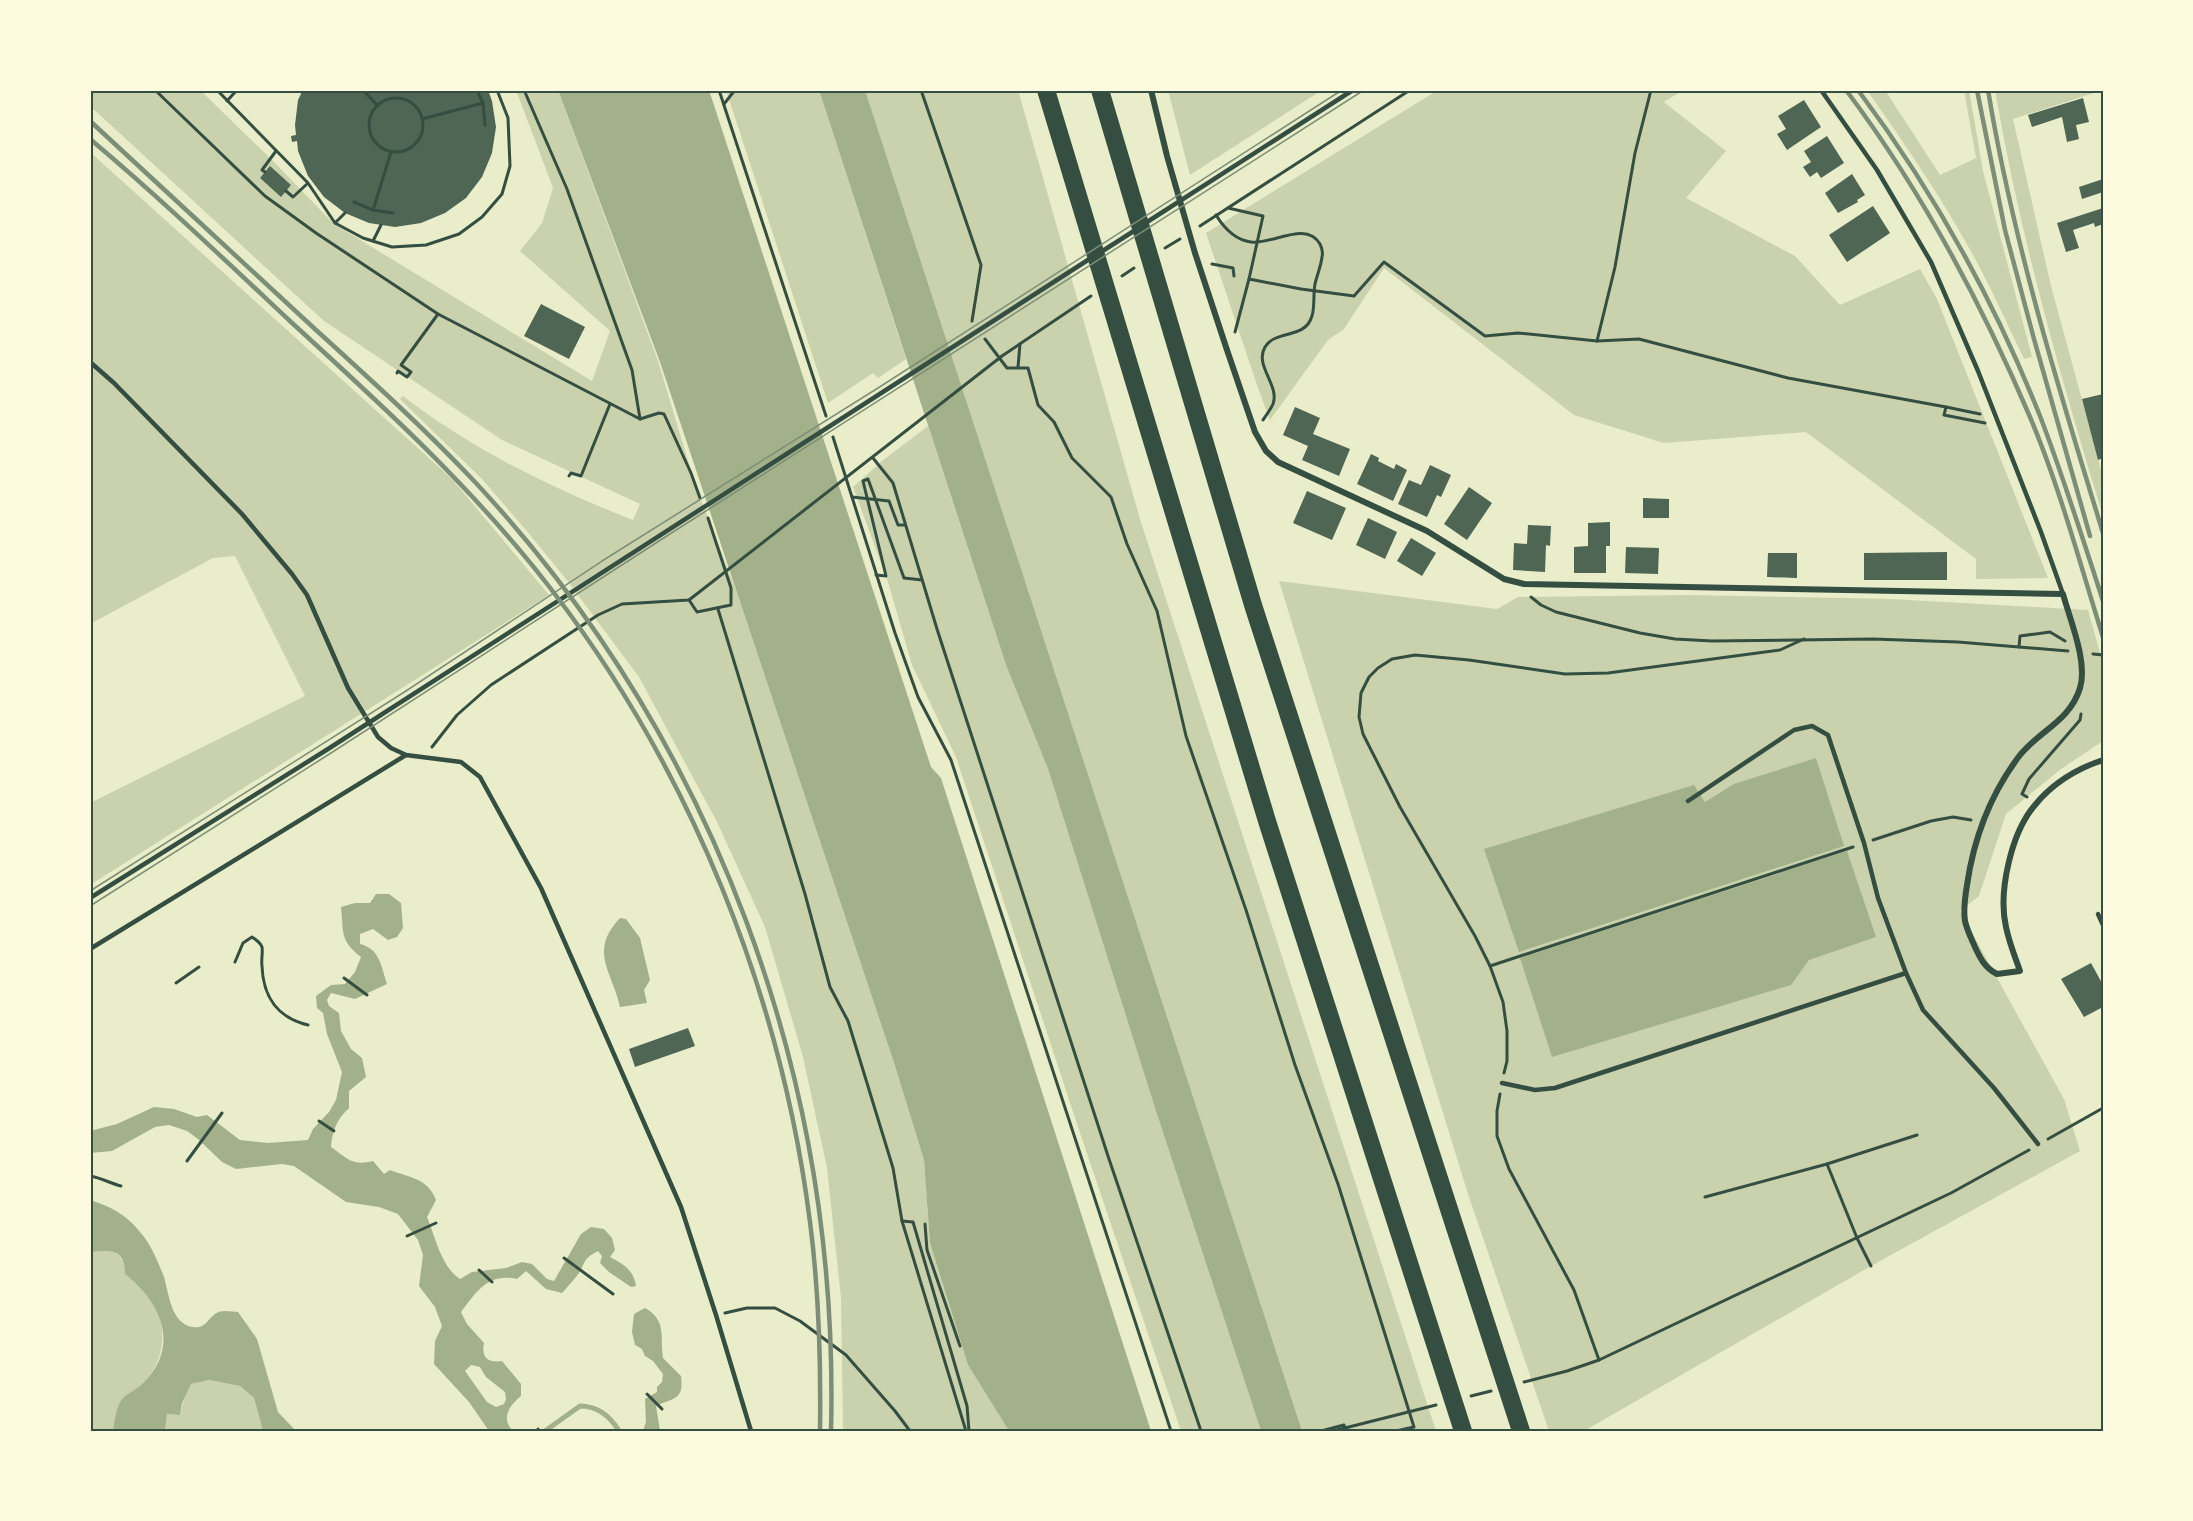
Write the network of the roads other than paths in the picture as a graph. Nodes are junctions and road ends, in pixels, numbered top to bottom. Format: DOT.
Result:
graph roads {
  1 [pos="1046,90"];
  2 [pos="1100,90"];
  3 [pos="1151,90"];
  4 [pos="1353,90"];
  5 [pos="1821,90"];
  6 [pos="90,362"];
  7 [pos="2063,594"];
  8 [pos="406,755"];
  9 [pos="2103,760"];
  10 [pos="1688,801"];
  11 [pos="90,898"];
  12 [pos="2098,914"];
  13 [pos="2103,925"];
  14 [pos="90,949"];
  15 [pos="1906,972"];
  16 [pos="1502,1083"];
  17 [pos="2038,1144"];
  18 [pos="751,1431"];
  19 [pos="1463,1431"];
  20 [pos="1521,1431"];
  1 -- 19 [label="highway"];
  2 -- 20 [label="highway"];
  3 -- 7 [label="street"];
  4 -- 11 [label="lane"];
  5 -- 7 [label="lane"];
  6 -- 8 [label="lane"];
  7 -- 9 [label="street"];
  8 -- 14 [label="lane"];
  8 -- 18 [label="lane"];
  10 -- 15 [label="lane"];
  12 -- 13 [label="lane"];
  15 -- 16 [label="lane"];
  15 -- 17 [label="lane"];
}
